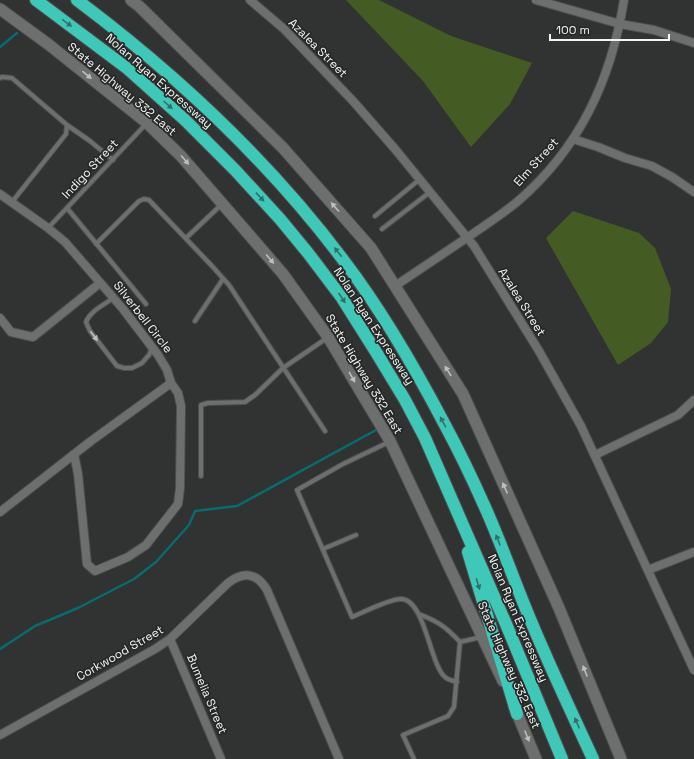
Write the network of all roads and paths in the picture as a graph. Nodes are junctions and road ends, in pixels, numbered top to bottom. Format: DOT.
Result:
graph roads {
  1 [pos="36,0"];
  2 [pos="77,0"];
  3 [pos="131,0"];
  4 [pos="250,0"];
  5 [pos="536,0"];
  6 [pos="624,0"];
  7 [pos="0,9"];
  8 [pos="620,24"];
  9 [pos="694,43"];
  10 [pos="0,78"];
  11 [pos="147,123"];
  12 [pos="67,125"];
  13 [pos="572,139"];
  14 [pos="113,160"];
  15 [pos="420,179"];
  16 [pos="430,192"];
  17 [pos="694,192"];
  18 [pos="0,195"];
  19 [pos="12,202"];
  20 [pos="222,204"];
  21 [pos="67,208"];
  22 [pos="375,216"];
  23 [pos="48,228"];
  24 [pos="382,229"];
  25 [pos="467,237"];
  26 [pos="186,238"];
  27 [pos="96,244"];
  28 [pos="223,279"];
  29 [pos="100,282"];
  30 [pos="395,286"];
  31 [pos="114,298"];
  32 [pos="146,304"];
  33 [pos="0,318"];
  34 [pos="195,321"];
  35 [pos="328,337"];
  36 [pos="152,347"];
  37 [pos="283,368"];
  38 [pos="171,383"];
  39 [pos="694,400"];
  40 [pos="325,431"];
  41 [pos="390,441"];
  42 [pos="74,454"];
  43 [pos="595,454"];
  44 [pos="201,476"];
  45 [pos="450,494"];
  46 [pos="0,512"];
  47 [pos="356,535"];
  48 [pos="323,549"];
  49 [pos="694,552"];
  50 [pos="648,570"];
  51 [pos="419,614"];
  52 [pos="483,636"];
  53 [pos="170,639"];
  54 [pos="460,642"];
  55 [pos="694,670"];
  56 [pos="457,682"];
  57 [pos="518,714"];
  58 [pos="0,735"];
  59 [pos="221,759"];
  60 [pos="339,759"];
  61 [pos="414,759"];
  62 [pos="536,759"];
  63 [pos="562,759"];
  64 [pos="593,759"];
  65 [pos="621,759"];
  1 -- 45 [label="highway, Nolan Ryan Expressway, one-way"];
  64 -- 2 [label="highway, Nolan Ryan Expressway, one-way"];
  30 -- 3 [label="main road, one-way"];
  4 -- 15 [label="street, Azalea Street"];
  5 -- 8 [label="street"];
  6 -- 8 [label="street, Elm Street"];
  7 -- 11 [label="main road, State Highway 332 East, one-way"];
  8 -- 9 [label="street"];
  8 -- 13 [label="street, Elm Street"];
  10 -- 12 [label="lane"];
  11 -- 14 [label="lane, Indigo Street"];
  11 -- 20 [label="main road, State Highway 332 East, one-way"];
  12 -- 14 [label="lane"];
  12 -- 19 [label="lane"];
  13 -- 17 [label="street"];
  13 -- 25 [label="street, Elm Street"];
  14 -- 21 [label="lane, Indigo Street"];
  15 -- 16 [label="street, Azalea Street"];
  15 -- 22 [label="lane"];
  16 -- 24 [label="lane"];
  16 -- 25 [label="street, Azalea Street"];
  18 -- 19 [label="street, Silverbell Circle"];
  19 -- 23 [label="street, Silverbell Circle"];
  20 -- 26 [label="lane"];
  20 -- 35 [label="main road, State Highway 332 East, one-way"];
  21 -- 23 [label="lane, Indigo Street"];
  21 -- 27 [label="lane"];
  23 -- 29 [label="street, Silverbell Circle"];
  25 -- 30 [label="street, Elm Street"];
  25 -- 43 [label="street, Azalea Street"];
  26 -- 27 [label="lane"];
  26 -- 28 [label="lane"];
  27 -- 32 [label="lane"];
  28 -- 34 [label="lane"];
  28 -- 37 [label="lane"];
  29 -- 31 [label="street, Silverbell Circle"];
  29 -- 33 [label="street"];
  65 -- 30 [label="main road, one-way"];
  31 -- 36 [label="street, Silverbell Circle"];
  31 -- 36 [label="lane, one-way"];
  35 -- 37 [label="lane"];
  35 -- 41 [label="main road, State Highway 332 East, one-way"];
  36 -- 38 [label="street, Silverbell Circle"];
  37 -- 40 [label="lane"];
  37 -- 44 [label="lane"];
  38 -- 42 [label="street"];
  38 -- 42 [label="street, Silverbell Circle"];
  39 -- 43 [label="street"];
  41 -- 48 [label="lane"];
  41 -- 52 [label="main road, State Highway 332 East"];
  42 -- 46 [label="street"];
  43 -- 50 [label="street, Azalea Street"];
  45 -- 57 [label="highway, one-way"];
  45 -- 63 [label="highway, Nolan Ryan Expressway"];
  47 -- 48 [label="lane"];
  48 -- 51 [label="lane"];
  49 -- 50 [label="street"];
  50 -- 55 [label="street, Azalea Street"];
  51 -- 54 [label="lane"];
  51 -- 56 [label="lane"];
  52 -- 54 [label="lane"];
  52 -- 57 [label="main road, State Highway 332 East"];
  53 -- 58 [label="street, Corkwood Street"];
  53 -- 59 [label="street, Bumelia Street"];
  53 -- 60 [label="street, Corkwood Street"];
  54 -- 56 [label="lane"];
  56 -- 61 [label="lane"];
  57 -- 62 [label="main road, State Highway 332 East, one-way"];
}
